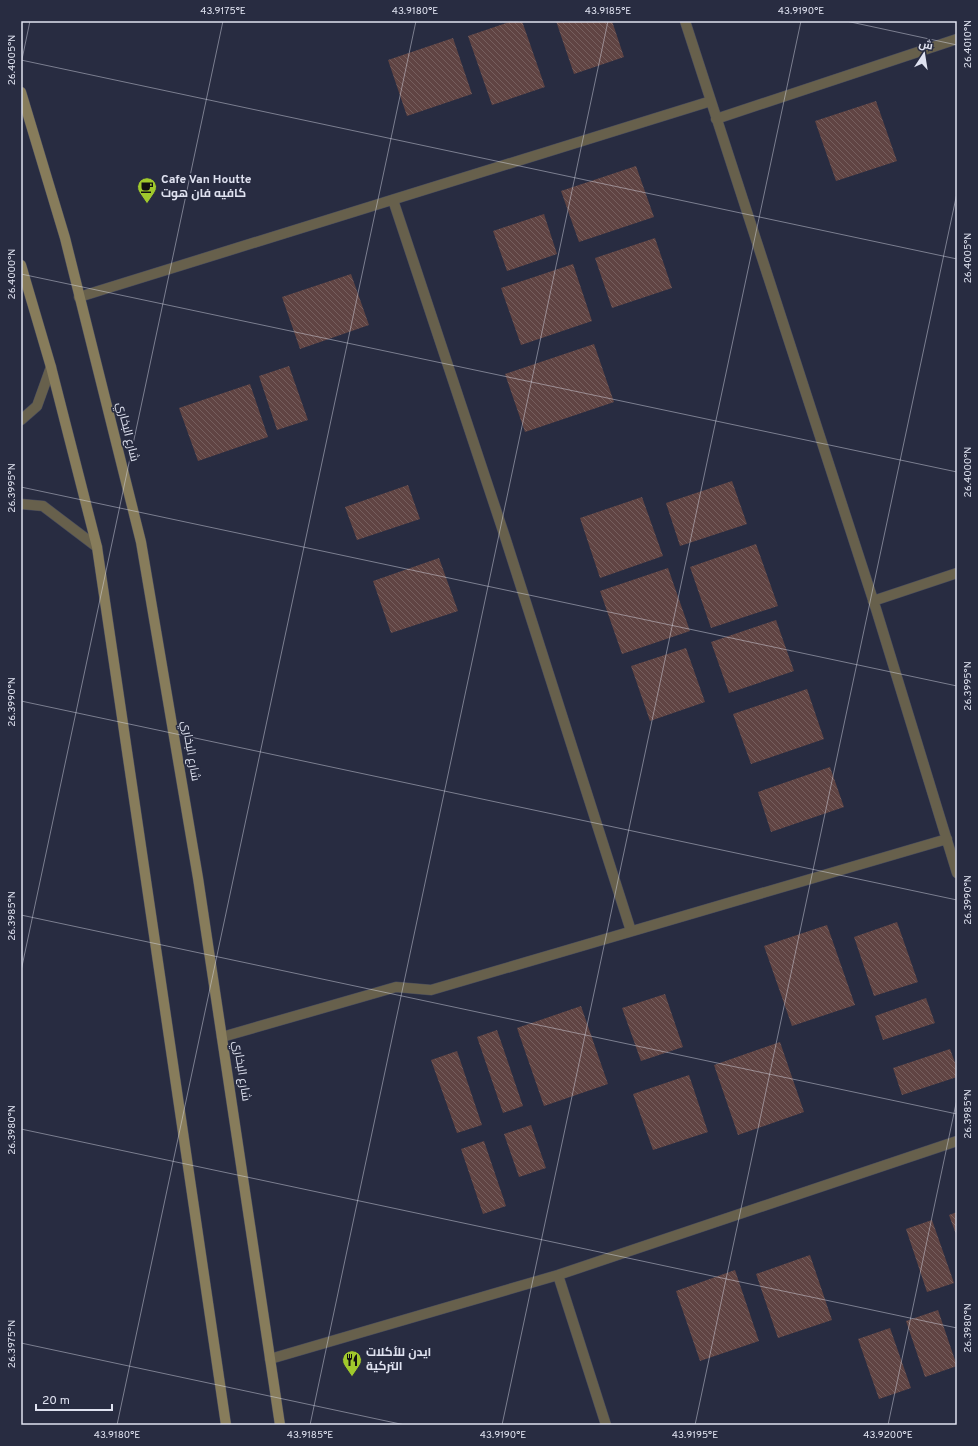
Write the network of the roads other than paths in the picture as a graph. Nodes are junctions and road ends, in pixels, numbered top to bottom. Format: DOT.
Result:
graph roads {
  1 [pos="685,21"];
  2 [pos="957,39"];
  3 [pos="21,92"];
  4 [pos="711,101"];
  5 [pos="716,119"];
  6 [pos="393,200"];
  7 [pos="21,265"];
  8 [pos="80,297"];
  9 [pos="51,367"];
  10 [pos="21,420"];
  11 [pos="21,504"];
  12 [pos="97,547"];
  13 [pos="957,573"];
  14 [pos="873,601"];
  15 [pos="946,839"];
  16 [pos="957,873"];
  17 [pos="631,931"];
  18 [pos="222,1036"];
  19 [pos="957,1141"];
  20 [pos="558,1275"];
  21 [pos="270,1359"];
  22 [pos="226,1425"];
  23 [pos="280,1425"];
  24 [pos="606,1425"];
  1 -- 4 [label="street"];
  2 -- 5 [label="street"];
  3 -- 8 [label="main road, شارع البخاري"];
  4 -- 5 [label="street"];
  4 -- 6 [label="street"];
  5 -- 14 [label="street"];
  6 -- 8 [label="street"];
  6 -- 17 [label="street"];
  7 -- 9 [label="main road"];
  8 -- 18 [label="main road, شارع البخاري"];
  9 -- 10 [label="street"];
  9 -- 12 [label="main road"];
  11 -- 12 [label="street"];
  12 -- 22 [label="main road"];
  13 -- 14 [label="street"];
  14 -- 15 [label="street"];
  15 -- 16 [label="street"];
  15 -- 17 [label="street"];
  17 -- 18 [label="street"];
  18 -- 21 [label="main road, شارع البخاري"];
  19 -- 20 [label="street"];
  20 -- 21 [label="street"];
  20 -- 24 [label="street"];
  21 -- 23 [label="main road, شارع البخاري"];
}
